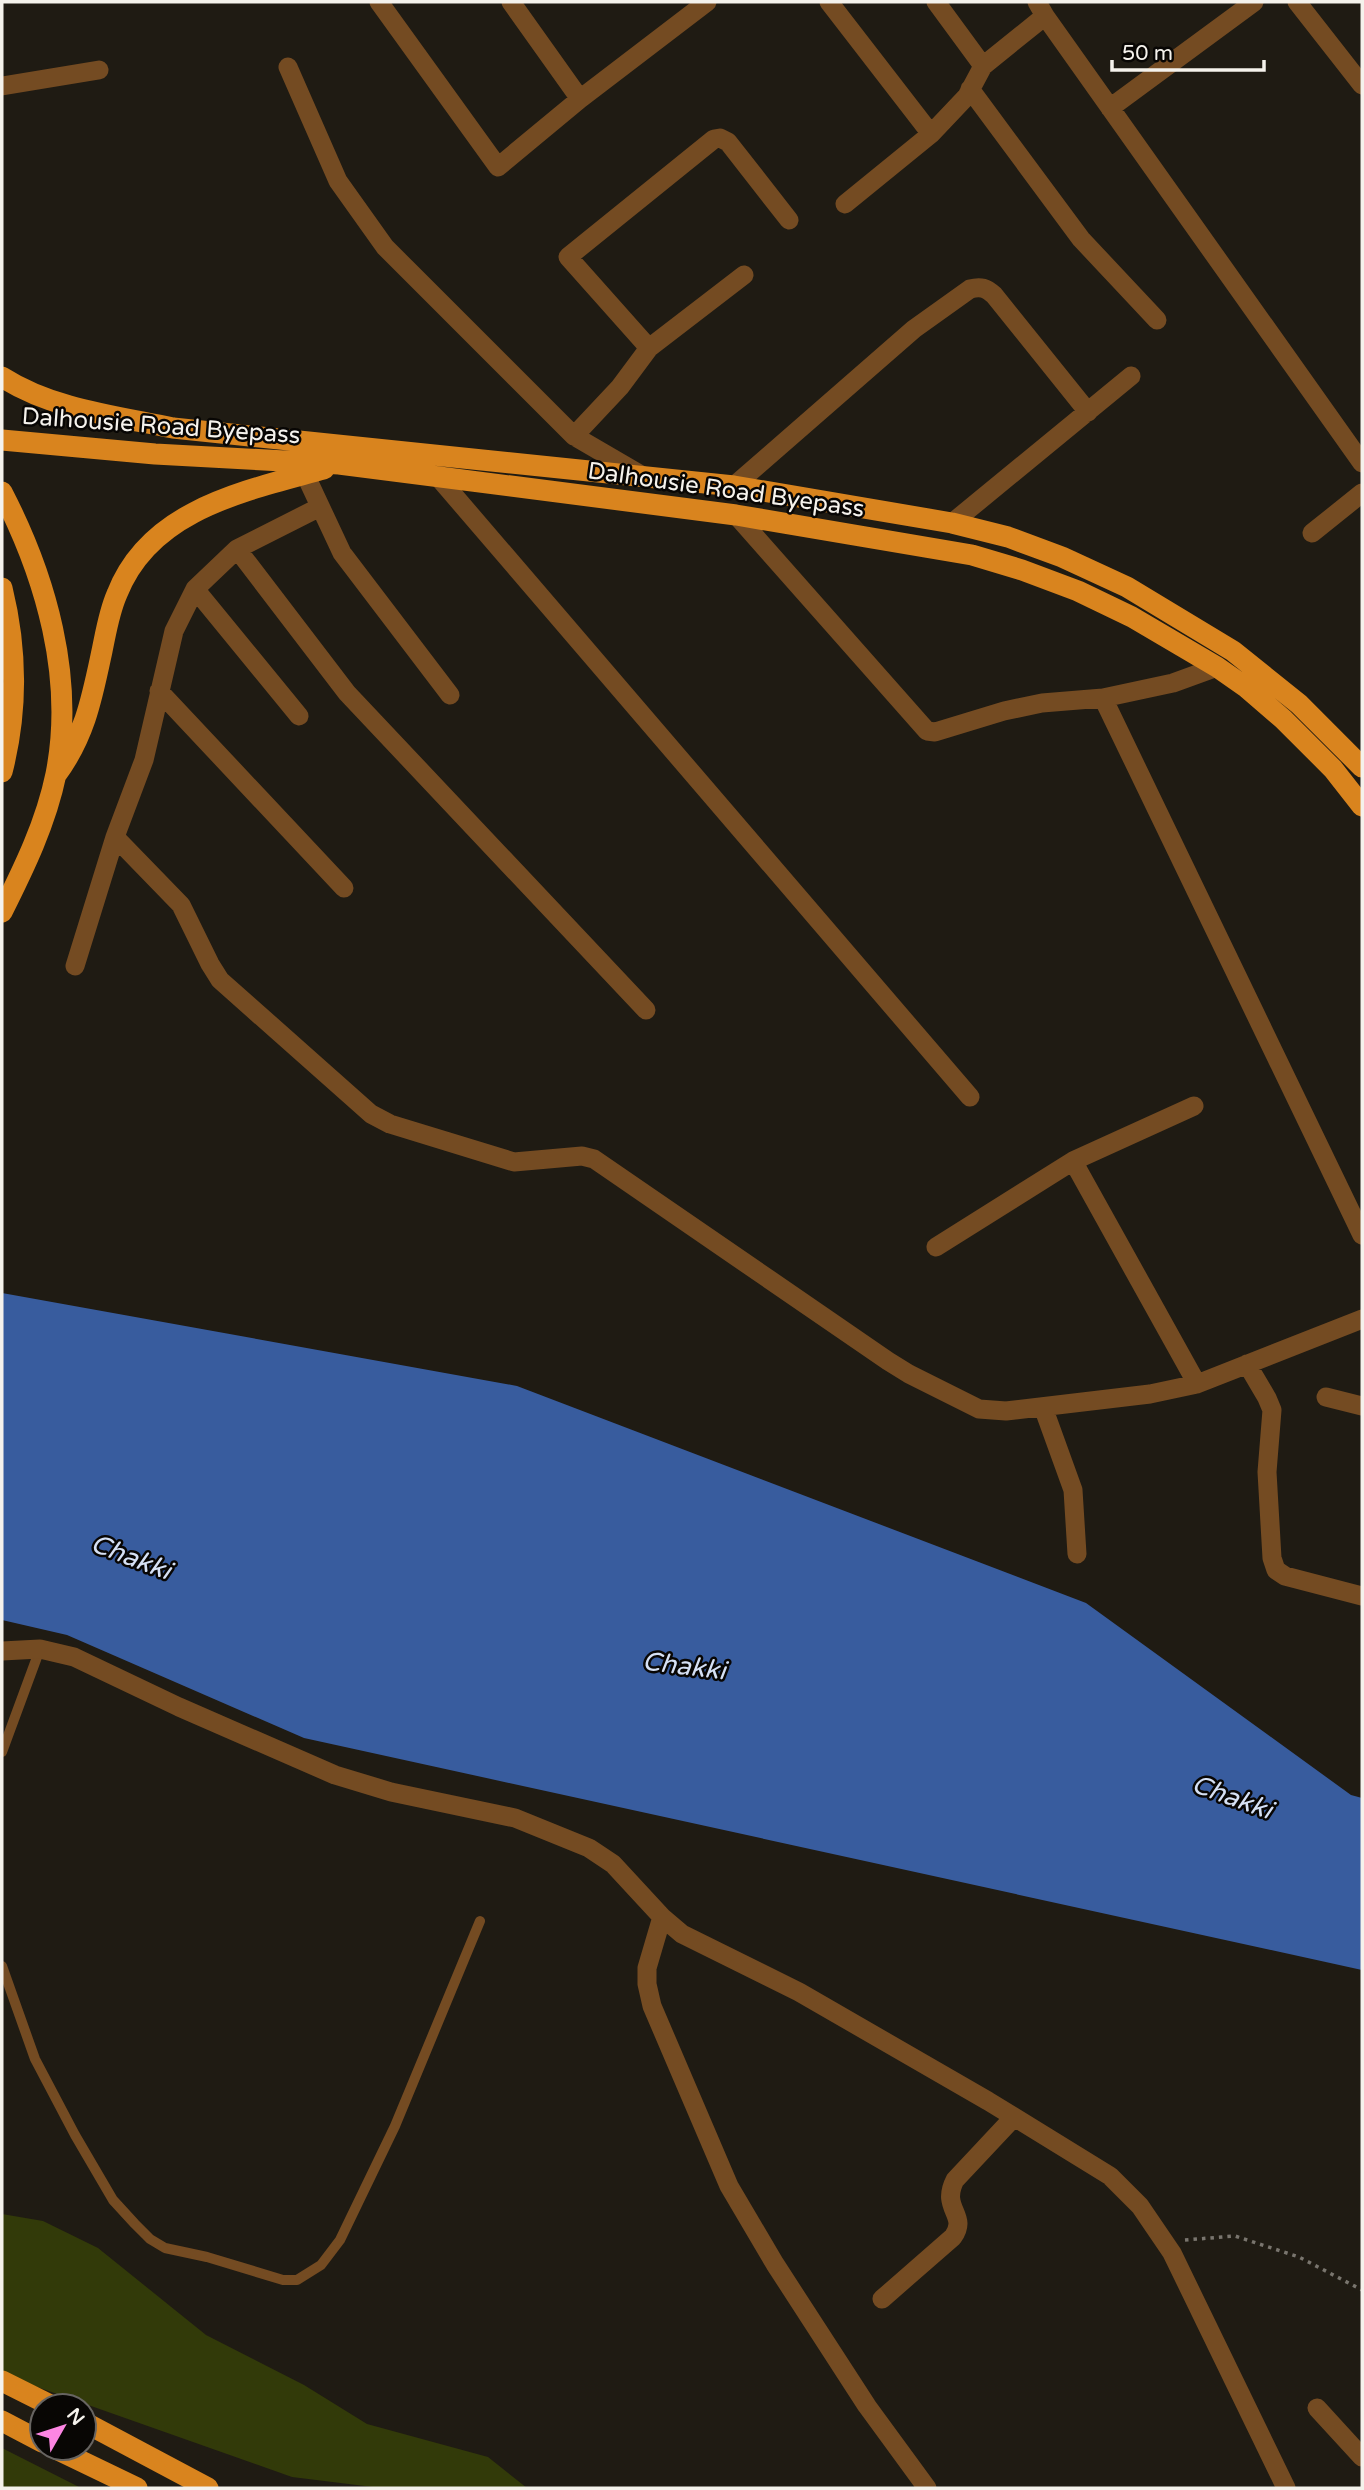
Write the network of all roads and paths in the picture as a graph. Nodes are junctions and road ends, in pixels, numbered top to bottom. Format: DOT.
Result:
graph roads {
  1 [pos="379,2"];
  2 [pos="511,2"];
  3 [pos="707,2"];
  4 [pos="829,2"];
  5 [pos="936,2"];
  6 [pos="1254,2"];
  7 [pos="1297,2"];
  8 [pos="1041,9"];
  9 [pos="983,66"];
  10 [pos="288,67"];
  11 [pos="99,70"];
  12 [pos="1362,85"];
  13 [pos="2,86"];
  14 [pos="970,89"];
  15 [pos="580,99"];
  16 [pos="1111,108"];
  17 [pos="931,134"];
  18 [pos="845,204"];
  19 [pos="789,220"];
  20 [pos="744,275"];
  21 [pos="1157,320"];
  22 [pos="649,348"];
  23 [pos="1131,376"];
  24 [pos="2,377"];
  25 [pos="1088,412"];
  26 [pos="575,436"];
  27 [pos="2,440"];
  28 [pos="1362,463"];
  29 [pos="339,464"];
  30 [pos="305,474"];
  31 [pos="641,475"];
  32 [pos="439,478"];
  33 [pos="734,486"];
  34 [pos="2,492"];
  35 [pos="1362,493"];
  36 [pos="320,507"];
  37 [pos="736,515"];
  38 [pos="952,523"];
  39 [pos="1312,533"];
  40 [pos="237,549"];
  41 [pos="2,588"];
  42 [pos="195,589"];
  43 [pos="1217,667"];
  44 [pos="159,691"];
  45 [pos="450,695"];
  46 [pos="1103,698"];
  47 [pos="299,716"];
  48 [pos="1362,767"];
  49 [pos="2,772"];
  50 [pos="56,775"];
  51 [pos="1362,806"];
  52 [pos="115,837"];
  53 [pos="344,888"];
  54 [pos="2,912"];
  55 [pos="75,966"];
  56 [pos="646,1010"];
  57 [pos="970,1097"];
  58 [pos="1194,1106"];
  59 [pos="1073,1161"];
  60 [pos="1362,1235"];
  61 [pos="936,1247"];
  62 [pos="1362,1319"];
  63 [pos="1247,1364"];
  64 [pos="1197,1384"];
  65 [pos="1326,1397"];
  66 [pos="1362,1406"];
  67 [pos="1043,1407"];
  68 [pos="1077,1555"];
  69 [pos="1362,1596"];
  70 [pos="40,1649"];
  71 [pos="2,1651"];
  72 [pos="2,1752"];
  73 [pos="662,1917"];
  74 [pos="480,1921"];
  75 [pos="2,1966"];
  76 [pos="1014,2117"];
  77 [pos="1165,2243"];
  78 [pos="1362,2290"];
  79 [pos="882,2299"];
  80 [pos="2,2381"];
  81 [pos="28,2394"];
  82 [pos="1317,2408"];
  83 [pos="2,2421"];
  84 [pos="98,2429"];
  85 [pos="28,2435"];
  86 [pos="1362,2456"];
  87 [pos="83,2462"];
  88 [pos="137,2488"];
  89 [pos="208,2488"];
  90 [pos="927,2488"];
  91 [pos="1286,2488"];
  1 -- 15 [label="street"];
  2 -- 15 [label="street"];
  3 -- 15 [label="street"];
  4 -- 17 [label="street"];
  5 -- 9 [label="street"];
  6 -- 16 [label="street"];
  7 -- 12 [label="street"];
  8 -- 9 [label="street"];
  8 -- 16 [label="street"];
  9 -- 14 [label="street"];
  10 -- 26 [label="street"];
  11 -- 13 [label="street"];
  14 -- 17 [label="street"];
  14 -- 21 [label="street"];
  16 -- 28 [label="street"];
  17 -- 18 [label="street"];
  19 -- 22 [label="street"];
  20 -- 22 [label="street"];
  22 -- 26 [label="street"];
  23 -- 25 [label="street"];
  24 -- 31 [label="highway"];
  25 -- 33 [label="street"];
  25 -- 38 [label="street"];
  26 -- 31 [label="street"];
  27 -- 29 [label="highway, Dalhousie Road Byepass"];
  29 -- 30 [label="highway"];
  29 -- 32 [label="highway, Dalhousie Road Byepass"];
  30 -- 36 [label="street"];
  30 -- 50 [label="highway"];
  31 -- 33 [label="highway"];
  32 -- 37 [label="highway, Dalhousie Road Byepass"];
  32 -- 57 [label="street"];
  33 -- 38 [label="highway"];
  34 -- 50 [label="highway"];
  35 -- 39 [label="street"];
  36 -- 40 [label="street"];
  36 -- 45 [label="street"];
  37 -- 43 [label="highway, Dalhousie Road Byepass"];
  37 -- 46 [label="street"];
  38 -- 48 [label="highway"];
  40 -- 42 [label="street"];
  40 -- 56 [label="street"];
  41 -- 49 [label="highway"];
  42 -- 44 [label="street"];
  42 -- 47 [label="street"];
  43 -- 46 [label="street"];
  43 -- 51 [label="highway, Dalhousie Road Byepass"];
  44 -- 52 [label="street"];
  44 -- 53 [label="street"];
  46 -- 60 [label="street"];
  50 -- 54 [label="highway"];
  52 -- 55 [label="street"];
  52 -- 67 [label="street"];
  58 -- 59 [label="street"];
  59 -- 61 [label="street"];
  59 -- 64 [label="street"];
  62 -- 63 [label="street"];
  63 -- 64 [label="street"];
  63 -- 69 [label="street"];
  64 -- 67 [label="street"];
  65 -- 66 [label="street"];
  67 -- 68 [label="street"];
  70 -- 71 [label="street"];
  70 -- 72 [label="lane"];
  70 -- 73 [label="street"];
  73 -- 76 [label="street"];
  73 -- 90 [label="street"];
  74 -- 75 [label="lane"];
  76 -- 77 [label="street"];
  76 -- 79 [label="street"];
  77 -- 78 [label="path"];
  77 -- 91 [label="street"];
  80 -- 81 [label="highway"];
  82 -- 86 [label="street"];
  83 -- 85 [label="highway"];
  84 -- 89 [label="highway"];
  87 -- 88 [label="highway"];
}
